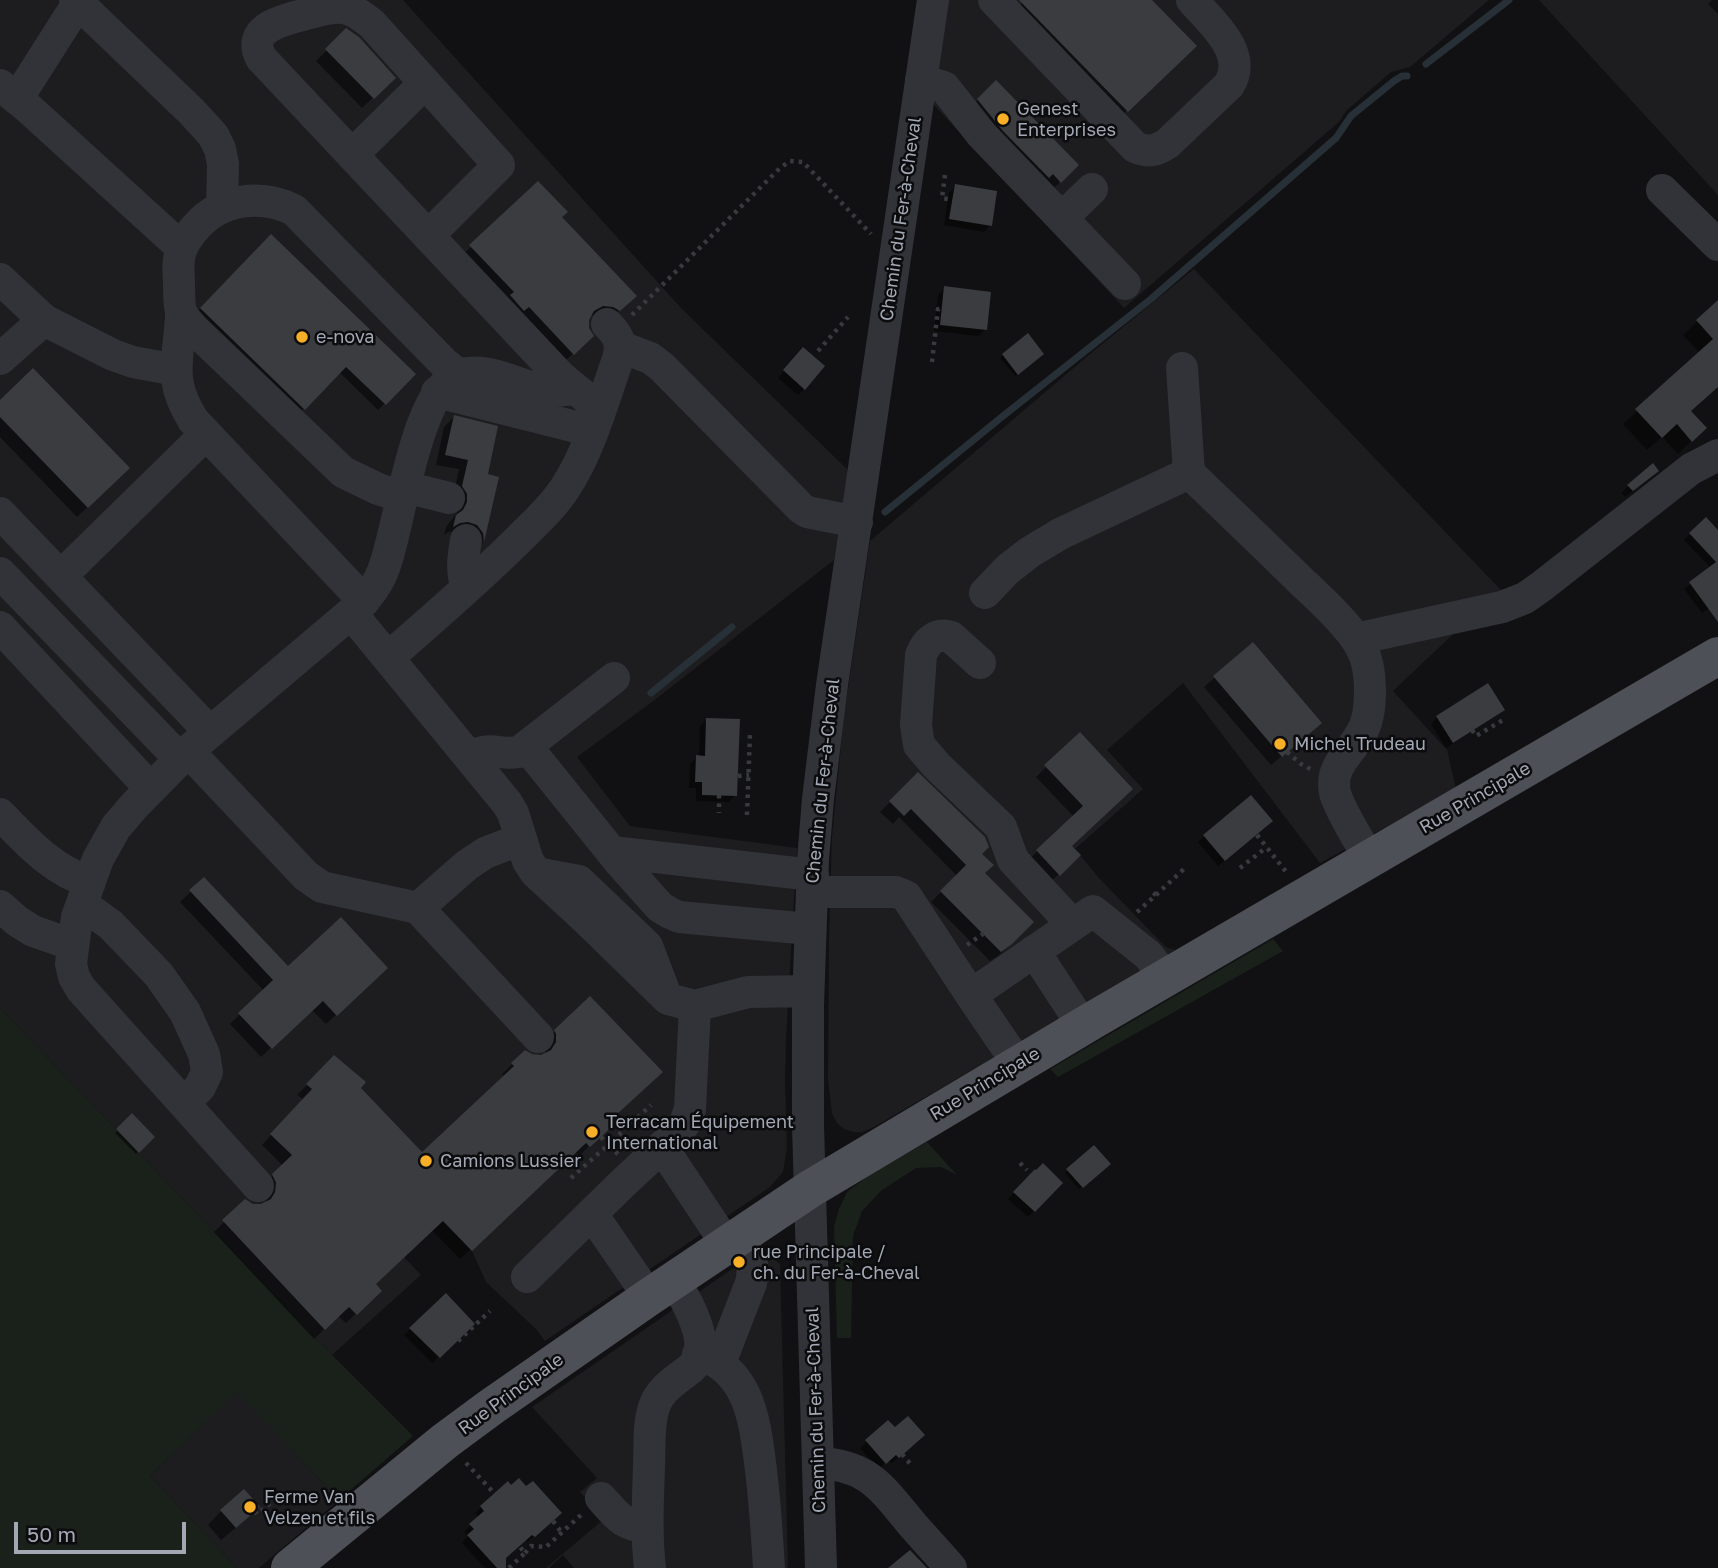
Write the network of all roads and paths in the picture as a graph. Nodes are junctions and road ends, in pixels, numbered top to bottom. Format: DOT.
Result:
graph roads {
  1 [pos="933,0"];
  2 [pos="994,0"];
  3 [pos="1168,0"];
  4 [pos="1192,0"];
  5 [pos="78,1"];
  6 [pos="1235,71"];
  7 [pos="921,80"];
  8 [pos="406,90"];
  9 [pos="8,92"];
  10 [pos="352,155"];
  11 [pos="945,175"];
  12 [pos="1092,189"];
  13 [pos="1662,190"];
  14 [pos="953,200"];
  15 [pos="222,207"];
  16 [pos="1062,218"];
  17 [pos="428,236"];
  18 [pos="1718,245"];
  19 [pos="182,248"];
  20 [pos="896,255"];
  21 [pos="0,279"];
  22 [pos="1125,284"];
  23 [pos="941,309"];
  24 [pos="181,315"];
  25 [pos="848,317"];
  26 [pos="44,320"];
  27 [pos="614,334"];
  28 [pos="818,351"];
  29 [pos="0,359"];
  30 [pos="932,362"];
  31 [pos="1182,368"];
  32 [pos="176,370"];
  33 [pos="448,384"];
  34 [pos="575,388"];
  35 [pos="596,420"];
  36 [pos="206,434"];
  37 [pos="1718,455"];
  38 [pos="1189,473"];
  39 [pos="404,492"];
  40 [pos="449,498"];
  41 [pos="857,522"];
  42 [pos="7,533"];
  43 [pos="466,540"];
  44 [pos="0,573"];
  45 [pos="61,576"];
  46 [pos="467,588"];
  47 [pos="985,593"];
  48 [pos="358,607"];
  49 [pos="0,627"];
  50 [pos="1356,639"];
  51 [pos="1718,656"];
  52 [pos="388,658"];
  53 [pos="980,663"];
  54 [pos="614,678"];
  55 [pos="1503,720"];
  56 [pos="1472,730"];
  57 [pos="750,734"];
  58 [pos="192,747"];
  59 [pos="527,747"];
  60 [pos="1287,752"];
  61 [pos="470,757"];
  62 [pos="1294,759"];
  63 [pos="749,775"];
  64 [pos="738,776"];
  65 [pos="151,789"];
  66 [pos="719,795"];
  67 [pos="719,813"];
  68 [pos="0,814"];
  69 [pos="747,815"];
  70 [pos="1257,835"];
  71 [pos="521,839"];
  72 [pos="1267,847"];
  73 [pos="612,852"];
  74 [pos="1370,860"];
  75 [pos="1185,868"];
  76 [pos="1240,868"];
  77 [pos="1290,876"];
  78 [pos="812,884"];
  79 [pos="1150,890"];
  80 [pos="86,893"];
  81 [pos="1156,895"];
  82 [pos="0,906"];
  83 [pos="418,908"];
  84 [pos="1134,914"];
  85 [pos="1073,925"];
  86 [pos="810,929"];
  87 [pos="72,944"];
  88 [pos="1034,951"];
  89 [pos="1166,978"];
  90 [pos="808,991"];
  91 [pos="971,995"];
  92 [pos="682,1002"];
  93 [pos="1083,1026"];
  94 [pos="538,1038"];
  95 [pos="1018,1065"];
  96 [pos="184,1103"];
  97 [pos="652,1105"];
  98 [pos="601,1137"];
  99 [pos="608,1144"];
  100 [pos="662,1147"];
  101 [pos="1020,1163"];
  102 [pos="1027,1170"];
  103 [pos="571,1178"];
  104 [pos="258,1186"];
  105 [pos="810,1189"];
  106 [pos="592,1214"];
  107 [pos="731,1241"];
  108 [pos="527,1277"];
  109 [pos="662,1288"];
  110 [pos="490,1311"];
  111 [pos="458,1341"];
  112 [pos="709,1358"];
  113 [pos="902,1454"];
  114 [pos="460,1457"];
  115 [pos="818,1463"];
  116 [pos="912,1466"];
  117 [pos="494,1493"];
  118 [pos="274,1500"];
  119 [pos="596,1502"];
  120 [pos="255,1511"];
  121 [pos="553,1521"];
  122 [pos="647,1527"];
  123 [pos="562,1533"];
  124 [pos="526,1540"];
  125 [pos="519,1545"];
  126 [pos="531,1546"];
  127 [pos="525,1553"];
  128 [pos="937,1556"];
  129 [pos="290,1568"];
  130 [pos="509,1568"];
  131 [pos="650,1568"];
  132 [pos="769,1568"];
  133 [pos="821,1568"];
  1 -- 7 [label="street, Chemin du Fer-à-Cheval"];
  2 -- 6 [label="street"];
  3 -- 6 [label="street"];
  4 -- 6 [label="street"];
  5 -- 9 [label="street"];
  5 -- 15 [label="street"];
  7 -- 16 [label="street"];
  7 -- 20 [label="street, Chemin du Fer-à-Cheval"];
  8 -- 10 [label="street"];
  8 -- 10 [label="street"];
  8 -- 17 [label="street"];
  9 -- 19 [label="street"];
  10 -- 17 [label="street"];
  11 -- 14 [label="path"];
  12 -- 16 [label="street"];
  13 -- 18 [label="street"];
  15 -- 19 [label="street"];
  15 -- 33 [label="street"];
  16 -- 22 [label="street"];
  17 -- 34 [label="street"];
  19 -- 24 [label="street"];
  20 -- 27 [label="path"];
  20 -- 41 [label="street, Chemin du Fer-à-Cheval"];
  21 -- 26 [label="street"];
  23 -- 30 [label="path"];
  24 -- 32 [label="street"];
  24 -- 39 [label="street"];
  25 -- 28 [label="path"];
  26 -- 29 [label="street"];
  26 -- 32 [label="street"];
  27 -- 35 [label="street"];
  27 -- 41 [label="street"];
  31 -- 38 [label="street"];
  32 -- 36 [label="street"];
  33 -- 34 [label="street"];
  33 -- 35 [label="street"];
  33 -- 39 [label="street"];
  34 -- 35 [label="street"];
  35 -- 46 [label="street"];
  36 -- 45 [label="street"];
  36 -- 48 [label="street"];
  37 -- 50 [label="street"];
  38 -- 47 [label="street"];
  38 -- 50 [label="street"];
  39 -- 40 [label="street"];
  39 -- 48 [label="street"];
  41 -- 78 [label="street, Chemin du Fer-à-Cheval"];
  42 -- 45 [label="street"];
  43 -- 46 [label="street"];
  44 -- 58 [label="street"];
  45 -- 58 [label="street"];
  46 -- 52 [label="street"];
  48 -- 52 [label="street"];
  48 -- 58 [label="street"];
  49 -- 65 [label="street"];
  50 -- 74 [label="street"];
  51 -- 74 [label="main road, Rue Principale"];
  52 -- 61 [label="street"];
  53 -- 85 [label="street"];
  54 -- 59 [label="street"];
  55 -- 56 [label="path"];
  57 -- 63 [label="path"];
  58 -- 65 [label="street"];
  58 -- 83 [label="street"];
  59 -- 61 [label="street"];
  59 -- 73 [label="street"];
  60 -- 62 [label="path"];
  61 -- 71 [label="street"];
  63 -- 64 [label="path"];
  63 -- 69 [label="path"];
  65 -- 80 [label="street"];
  66 -- 67 [label="path"];
  68 -- 80 [label="street"];
  70 -- 72 [label="path"];
  71 -- 83 [label="street"];
  71 -- 92 [label="street"];
  72 -- 76 [label="path"];
  72 -- 77 [label="path"];
  73 -- 78 [label="street"];
  73 -- 86 [label="street"];
  74 -- 89 [label="main road, Rue Principale"];
  75 -- 81 [label="path"];
  78 -- 86 [label="street, Chemin du Fer-à-Cheval"];
  78 -- 91 [label="street"];
  79 -- 81 [label="path"];
  80 -- 87 [label="street"];
  80 -- 96 [label="street"];
  81 -- 84 [label="path"];
  82 -- 87 [label="street"];
  83 -- 94 [label="street"];
  85 -- 88 [label="street"];
  85 -- 89 [label="street"];
  86 -- 90 [label="street, Chemin du Fer-à-Cheval"];
  87 -- 96 [label="street"];
  88 -- 91 [label="street"];
  88 -- 93 [label="street"];
  89 -- 93 [label="main road, Rue Principale"];
  90 -- 92 [label="street"];
  90 -- 105 [label="street, Chemin du Fer-à-Cheval"];
  91 -- 95 [label="street"];
  92 -- 100 [label="street"];
  93 -- 95 [label="main road, Rue Principale"];
  95 -- 105 [label="main road, Rue Principale"];
  96 -- 104 [label="street"];
  97 -- 99 [label="path"];
  98 -- 99 [label="path"];
  99 -- 103 [label="path"];
  100 -- 106 [label="street"];
  100 -- 107 [label="street"];
  101 -- 102 [label="path"];
  105 -- 107 [label="main road, Rue Principale"];
  105 -- 115 [label="street, Chemin du Fer-à-Cheval"];
  106 -- 108 [label="street"];
  106 -- 109 [label="street"];
  107 -- 109 [label="main road, Rue Principale"];
  107 -- 112 [label="street"];
  109 -- 112 [label="street"];
  109 -- 129 [label="main road, Rue Principale"];
  110 -- 111 [label="path"];
  112 -- 122 [label="street"];
  112 -- 132 [label="street"];
  113 -- 116 [label="path"];
  114 -- 117 [label="path"];
  115 -- 128 [label="street"];
  115 -- 133 [label="street, Chemin du Fer-à-Cheval"];
  118 -- 120 [label="path"];
  119 -- 122 [label="street"];
  119 -- 123 [label="path"];
  121 -- 123 [label="path"];
  122 -- 131 [label="street"];
  123 -- 126 [label="path"];
  124 -- 126 [label="path"];
  125 -- 127 [label="path"];
  126 -- 127 [label="path"];
  127 -- 130 [label="path"];
}
